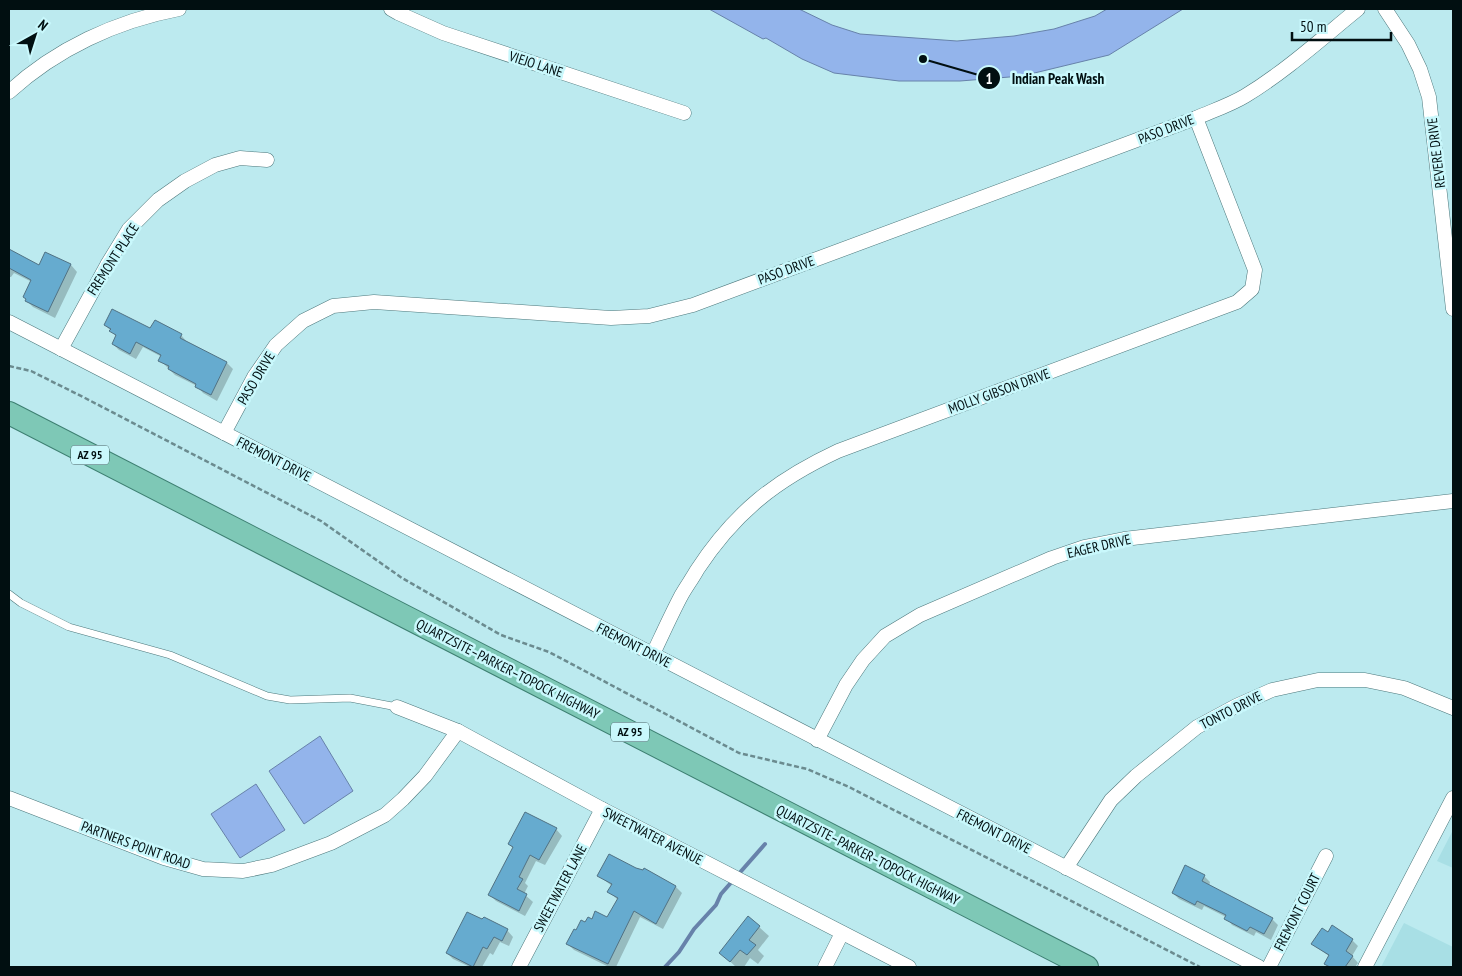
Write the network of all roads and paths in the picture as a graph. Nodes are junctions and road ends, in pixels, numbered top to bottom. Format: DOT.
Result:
graph roads {
  1 [pos="175,9"];
  2 [pos="391,9"];
  3 [pos="1358,9"];
  4 [pos="1385,9"];
  5 [pos="9,92"];
  6 [pos="684,113"];
  7 [pos="1196,118"];
  8 [pos="267,160"];
  9 [pos="1453,308"];
  10 [pos="9,322"];
  11 [pos="61,349"];
  12 [pos="9,366"];
  13 [pos="9,413"];
  14 [pos="224,433"];
  15 [pos="1453,500"];
  16 [pos="9,594"];
  17 [pos="653,654"];
  18 [pos="396,707"];
  19 [pos="1453,708"];
  20 [pos="458,731"];
  21 [pos="817,740"];
  22 [pos="9,798"];
  23 [pos="1453,798"];
  24 [pos="602,809"];
  25 [pos="1326,856"];
  26 [pos="1066,868"];
  27 [pos="842,933"];
  28 [pos="519,967"];
  29 [pos="825,967"];
  30 [pos="909,967"];
  31 [pos="1087,967"];
  32 [pos="1200,967"];
  33 [pos="1259,967"];
  34 [pos="1269,967"];
  35 [pos="1365,967"];
  1 -- 5 [label="street"];
  2 -- 6 [label="street, VIEJO LANE"];
  3 -- 7 [label="street, PASO DRIVE"];
  4 -- 9 [label="street, REVERE DRIVE"];
  7 -- 14 [label="street, PASO DRIVE"];
  7 -- 17 [label="street, MOLLY GIBSON DRIVE"];
  8 -- 11 [label="street, FREMONT PLACE"];
  10 -- 11 [label="street, FREMONT DRIVE"];
  11 -- 14 [label="street, FREMONT DRIVE"];
  12 -- 32 [label="path"];
  13 -- 31 [label="highway, QUARTZSITE–PARKER–TOPOCK HIGHWAY / AZ 95"];
  14 -- 17 [label="street, FREMONT DRIVE"];
  15 -- 21 [label="street, EAGER DRIVE"];
  16 -- 18 [label="lane"];
  17 -- 21 [label="street, FREMONT DRIVE"];
  18 -- 20 [label="street, SWEETWATER AVENUE"];
  19 -- 26 [label="street, TONTO DRIVE"];
  20 -- 22 [label="street, PARTNERS POINT ROAD"];
  20 -- 24 [label="street, SWEETWATER AVENUE"];
  21 -- 26 [label="street, FREMONT DRIVE"];
  23 -- 35 [label="street"];
  24 -- 27 [label="street, SWEETWATER AVENUE"];
  24 -- 28 [label="street, SWEETWATER LANE"];
  25 -- 34 [label="street, FREMONT COURT"];
  26 -- 33 [label="street, FREMONT DRIVE"];
  27 -- 29 [label="street"];
  27 -- 30 [label="street, SWEETWATER AVENUE"];
}
